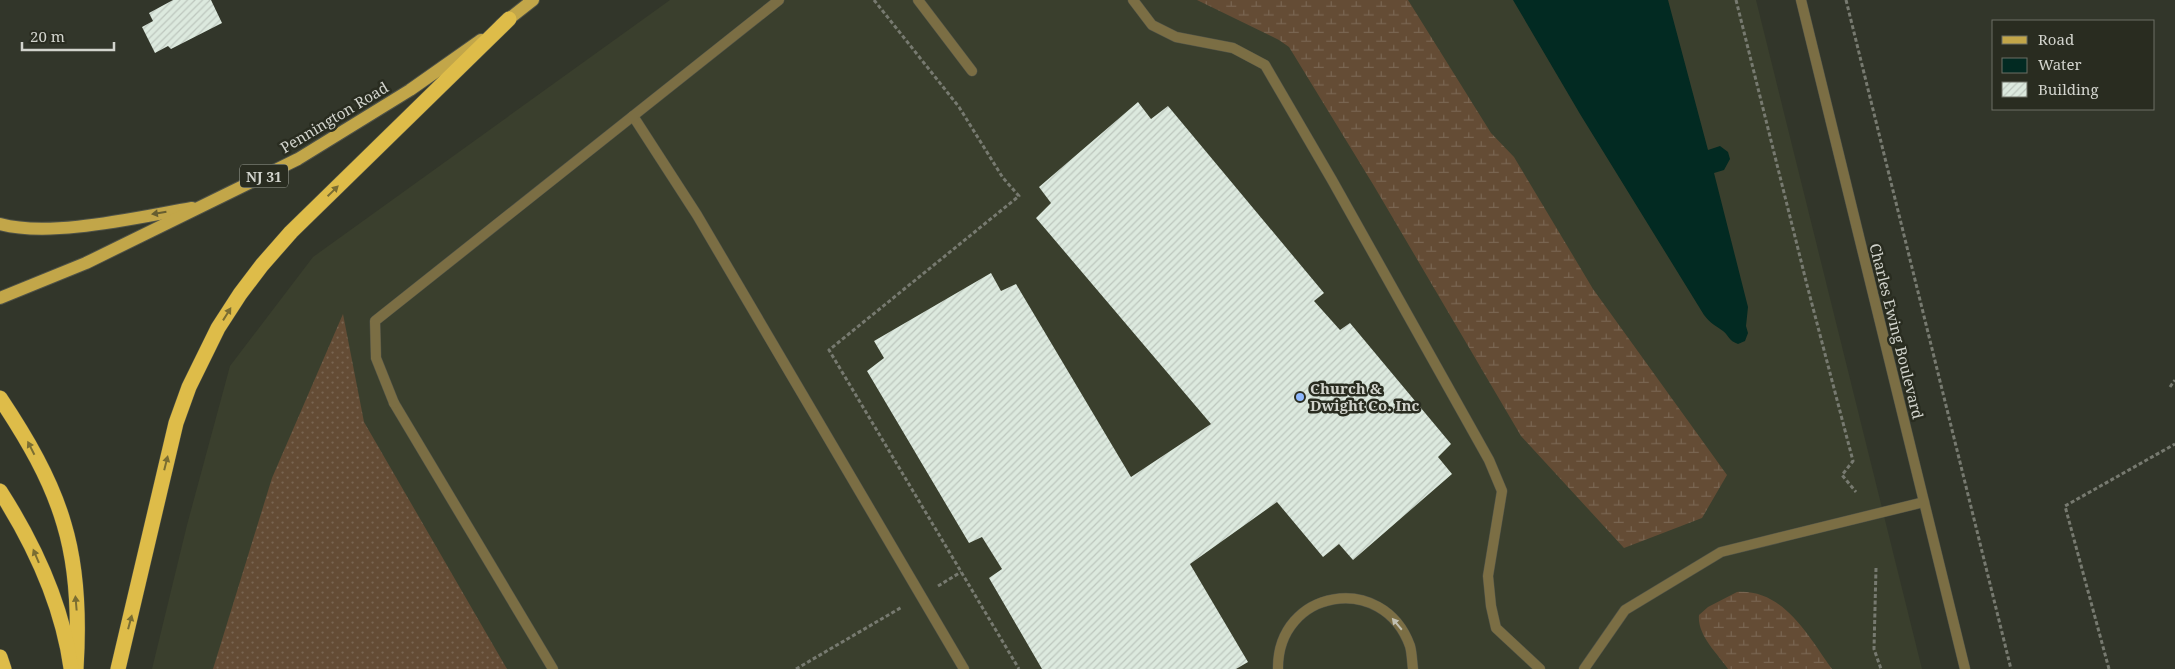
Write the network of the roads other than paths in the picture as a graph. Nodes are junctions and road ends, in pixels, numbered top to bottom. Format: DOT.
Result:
graph roads {
  1 [pos="534,0"];
  2 [pos="779,0"];
  3 [pos="918,0"];
  4 [pos="1133,0"];
  5 [pos="1801,0"];
  6 [pos="509,20"];
  7 [pos="972,71"];
  8 [pos="634,116"];
  9 [pos="207,205"];
  10 [pos="0,224"];
  11 [pos="0,298"];
  12 [pos="0,398"];
  13 [pos="0,491"];
  14 [pos="1924,502"];
  15 [pos="0,657"];
  16 [pos="4,669"];
  17 [pos="71,669"];
  18 [pos="76,669"];
  19 [pos="118,669"];
  20 [pos="553,669"];
  21 [pos="964,669"];
  22 [pos="1278,669"];
  23 [pos="1413,669"];
  24 [pos="1540,669"];
  25 [pos="1584,669"];
  26 [pos="1965,669"];
  1 -- 6 [label="main road, Pennington Road / NJ 31"];
  2 -- 8 [label="street"];
  3 -- 7 [label="street"];
  4 -- 24 [label="street"];
  5 -- 14 [label="street, Charles Ewing Boulevard"];
  6 -- 9 [label="main road, Pennington Road / NJ 31"];
  19 -- 6 [label="highway, one-way"];
  8 -- 20 [label="street"];
  8 -- 21 [label="street"];
  9 -- 10 [label="main road, one-way"];
  9 -- 11 [label="main road, Pennington Road / NJ 31"];
  18 -- 12 [label="highway, one-way"];
  17 -- 13 [label="highway, one-way"];
  14 -- 25 [label="street"];
  14 -- 26 [label="street, Charles Ewing Boulevard"];
  15 -- 16 [label="highway"];
  23 -- 22 [label="street, one-way"];
}
